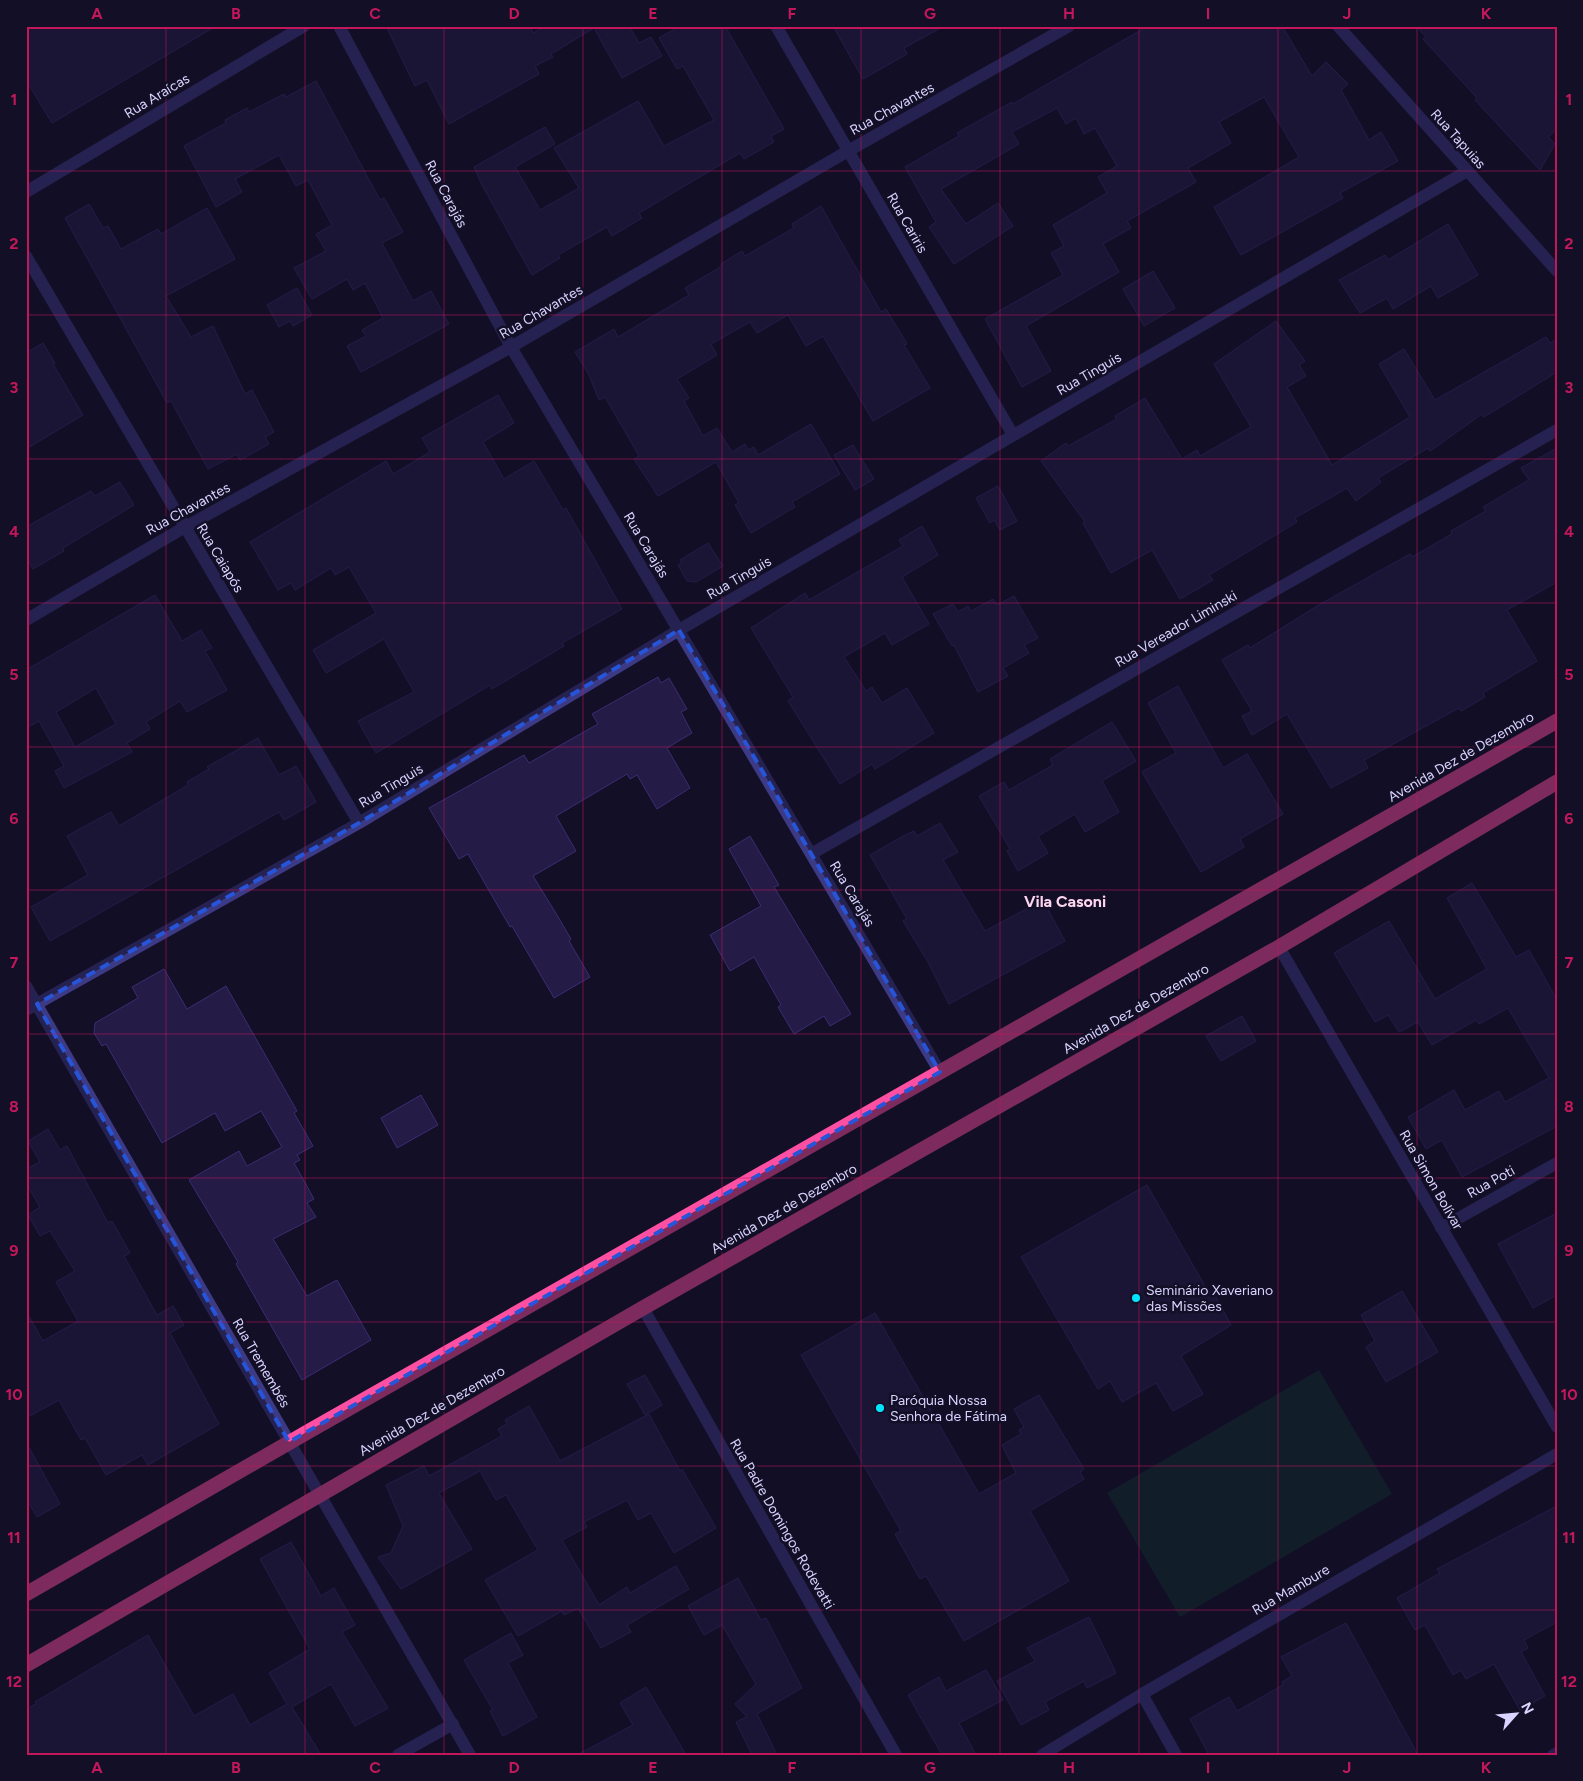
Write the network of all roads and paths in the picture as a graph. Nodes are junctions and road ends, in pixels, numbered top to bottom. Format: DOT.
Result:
graph roads {
  1 [pos="304,26"];
  2 [pos="339,26"];
  3 [pos="776,26"];
  4 [pos="1069,26"];
  5 [pos="1338,26"];
  6 [pos="848,151"];
  7 [pos="1467,171"];
  8 [pos="26,192"];
  9 [pos="26,256"];
  10 [pos="1557,271"];
  11 [pos="511,347"];
  12 [pos="1557,430"];
  13 [pos="1013,435"];
  14 [pos="185,527"];
  15 [pos="26,620"];
  16 [pos="679,630"];
  17 [pos="1557,721"];
  18 [pos="1557,782"];
  19 [pos="359,823"];
  20 [pos="811,854"];
  21 [pos="1279,947"];
  22 [pos="26,986"];
  23 [pos="32,1007"];
  24 [pos="940,1072"];
  25 [pos="1557,1163"];
  26 [pos="1441,1228"];
  27 [pos="643,1308"];
  28 [pos="1557,1427"];
  29 [pos="289,1442"];
  30 [pos="1557,1454"];
  31 [pos="319,1494"];
  32 [pos="26,1594"];
  33 [pos="26,1665"];
  34 [pos="1142,1694"];
  35 [pos="453,1724"];
  36 [pos="1557,1753"];
  37 [pos="398,1755"];
  38 [pos="470,1755"];
  39 [pos="896,1755"];
  40 [pos="1042,1755"];
  41 [pos="1176,1755"];
  42 [pos="1553,1755"];
  1 -- 8 [label="street, Rua Araícas"];
  2 -- 11 [label="street, Rua Carajás"];
  3 -- 6 [label="street, Rua Cariris"];
  4 -- 6 [label="street, Rua Chavantes"];
  5 -- 7 [label="street, Rua Tapuias"];
  6 -- 11 [label="street, Rua Chavantes"];
  6 -- 13 [label="street, Rua Cariris"];
  7 -- 10 [label="street, Rua Tapuias"];
  7 -- 13 [label="street, Rua Tinguis"];
  9 -- 14 [label="street, Rua Caiapós"];
  11 -- 14 [label="street, Rua Chavantes"];
  11 -- 16 [label="street, Rua Carajás"];
  12 -- 20 [label="street, Rua Vereador Liminski"];
  13 -- 16 [label="street, Rua Tinguis"];
  14 -- 15 [label="street, Rua Chavantes"];
  14 -- 19 [label="street, Rua Caiapós"];
  16 -- 19 [label="street, Rua Tinguis"];
  16 -- 20 [label="street, Rua Carajás"];
  17 -- 24 [label="highway, Avenida Dez de Dezembro"];
  18 -- 21 [label="highway, Avenida Dez de Dezembro"];
  19 -- 23 [label="street, Rua Tinguis"];
  20 -- 24 [label="street, Rua Carajás"];
  21 -- 26 [label="street, Rua Simon Bolívar"];
  21 -- 27 [label="highway, Avenida Dez de Dezembro"];
  22 -- 23 [label="street, Rua Tremembés"];
  23 -- 29 [label="street, Rua Tremembés"];
  24 -- 29 [label="highway, Avenida Dez de Dezembro"];
  25 -- 26 [label="street, Rua Poti"];
  26 -- 28 [label="street, Rua Simon Bolívar"];
  27 -- 31 [label="highway, Avenida Dez de Dezembro"];
  27 -- 39 [label="street, Rua Padre Domingos Rodevatti"];
  29 -- 31 [label="street, Rua Tremembés"];
  29 -- 32 [label="highway, Avenida Dez de Dezembro"];
  30 -- 34 [label="street, Rua Mambure"];
  31 -- 33 [label="highway, Avenida Dez de Dezembro"];
  31 -- 35 [label="street, Rua Tremembés"];
  34 -- 40 [label="street, Rua Mambure"];
  34 -- 41 [label="street"];
  35 -- 37 [label="street"];
  35 -- 38 [label="street, Rua Tremembés"];
  36 -- 42 [label="street"];
}
